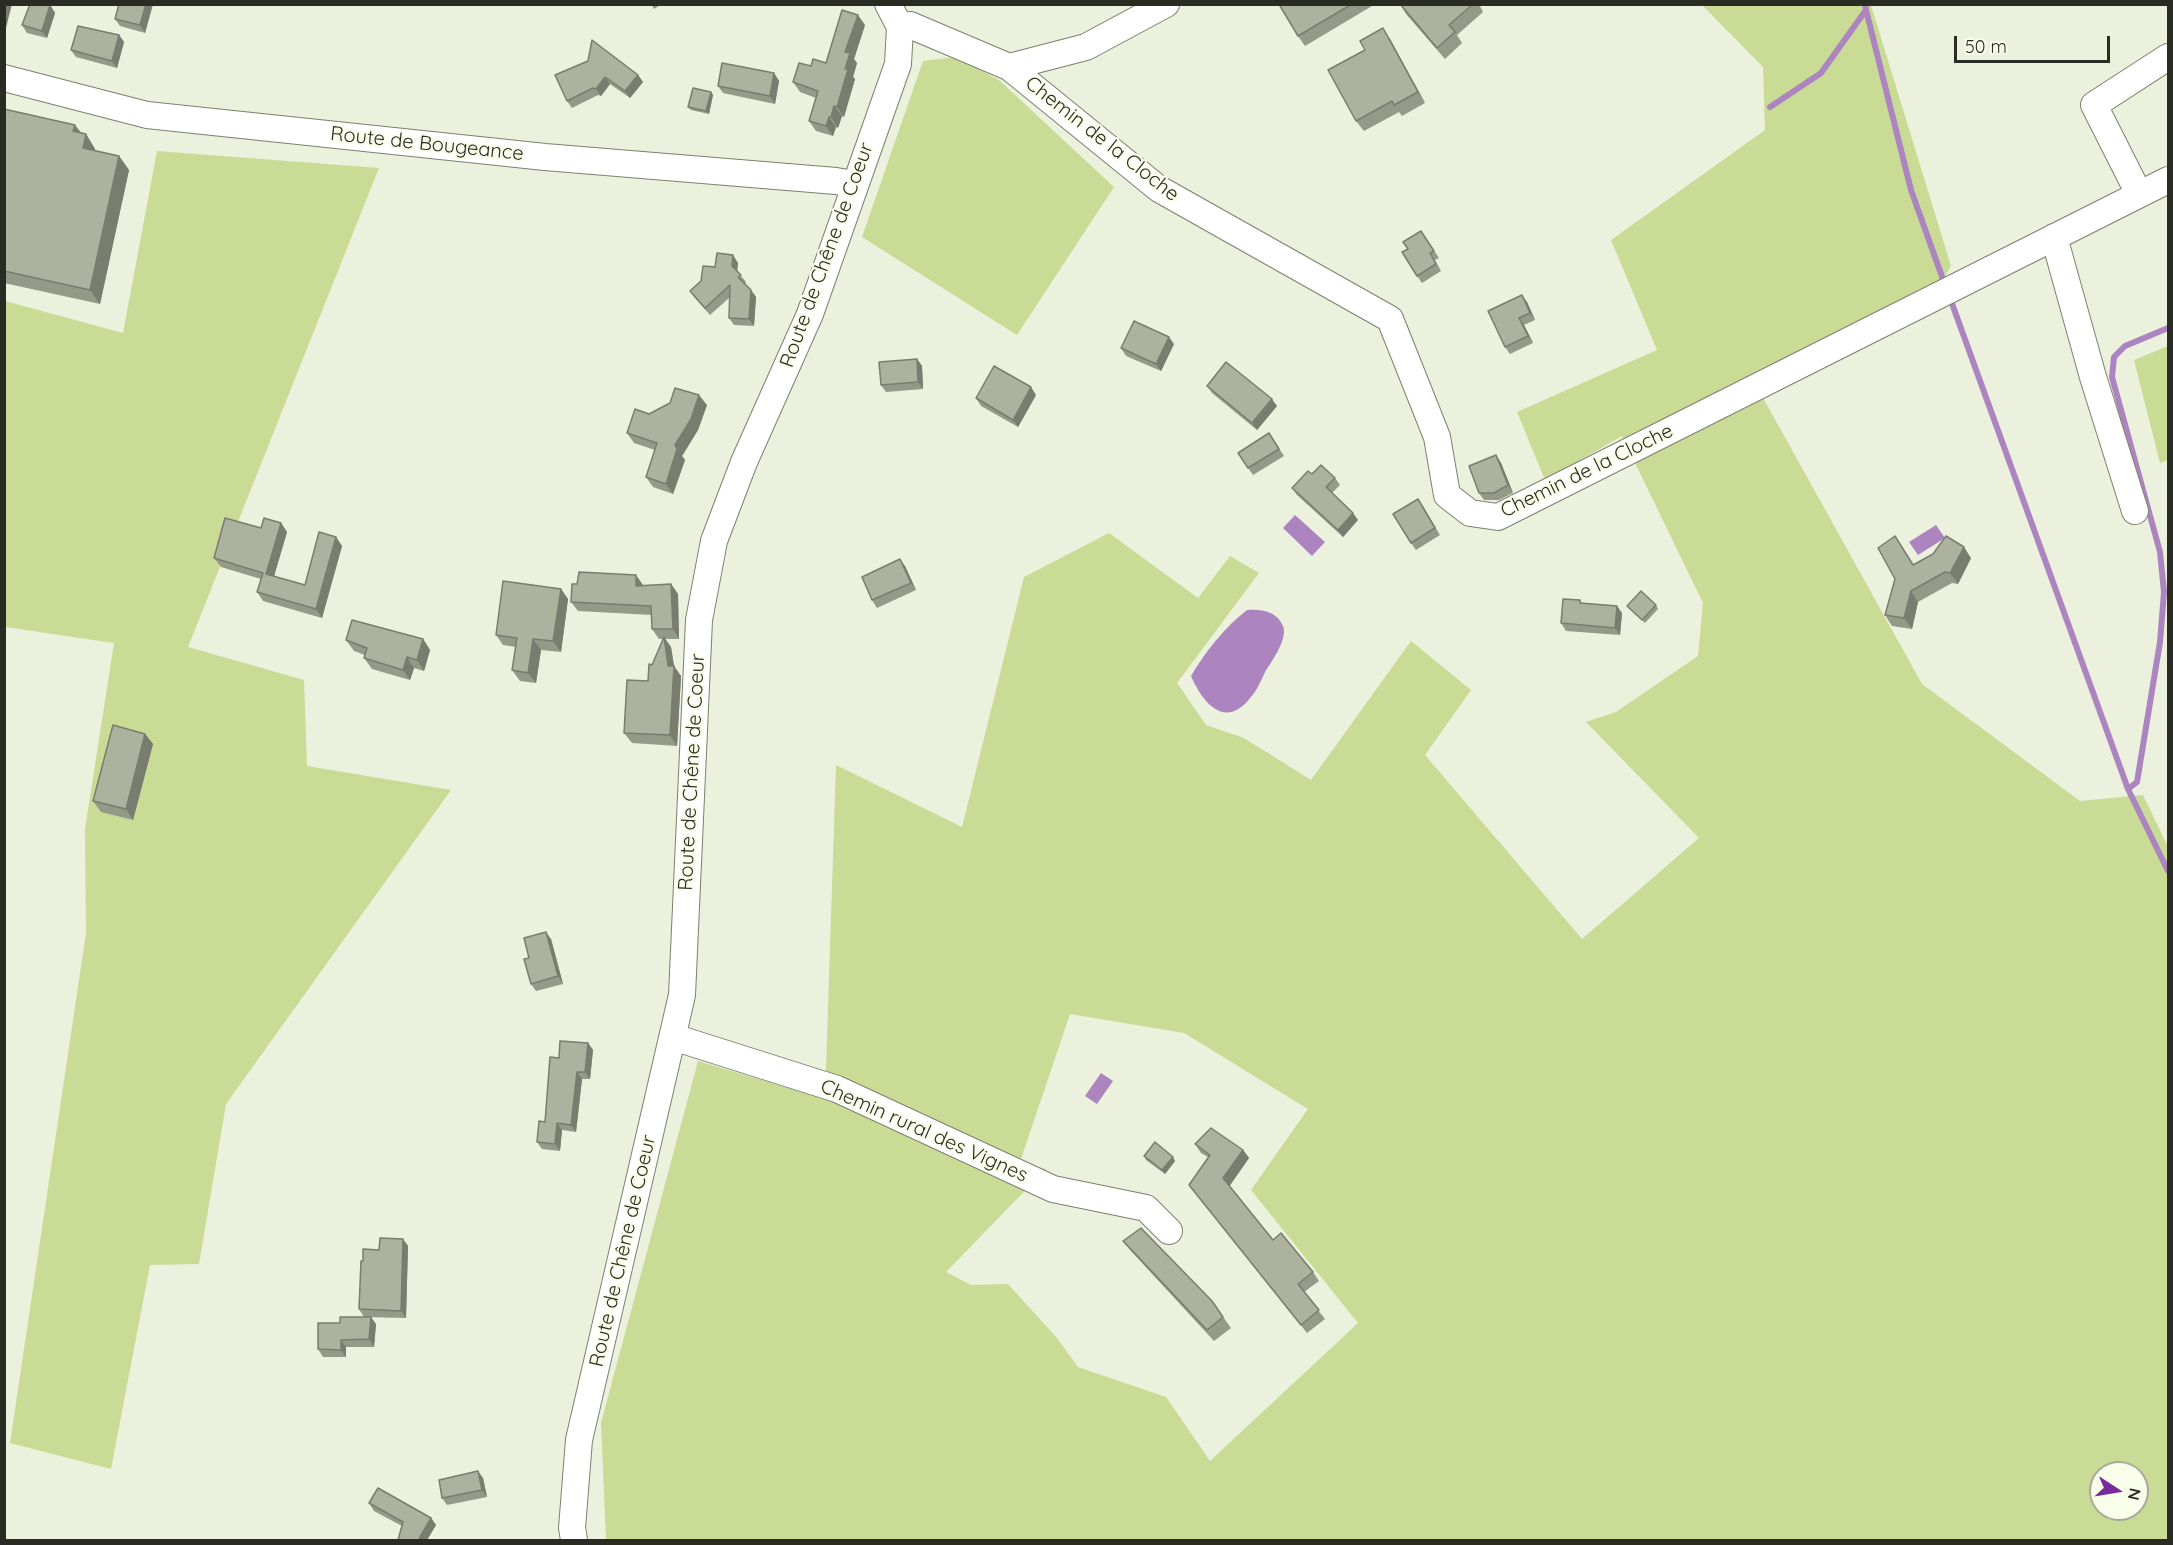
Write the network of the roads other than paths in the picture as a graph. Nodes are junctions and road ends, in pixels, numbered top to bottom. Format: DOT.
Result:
graph roads {
  1 [pos="1166,4"];
  2 [pos="894,16"];
  3 [pos="2169,57"];
  4 [pos="1010,67"];
  5 [pos="4,78"];
  6 [pos="2169,180"];
  7 [pos="854,184"];
  8 [pos="2139,194"];
  9 [pos="2054,237"];
  10 [pos="2135,511"];
  11 [pos="673,1037"];
  12 [pos="1169,1231"];
  13 [pos="574,1540"];
  1 -- 4 [label="street"];
  2 -- 4 [label="street, Chemin de la Cloche"];
  2 -- 7 [label="street, Route de Chêne de Coeur"];
  3 -- 8 [label="street"];
  4 -- 9 [label="street, Chemin de la Cloche"];
  5 -- 7 [label="street, Route de Bougeance"];
  6 -- 8 [label="street, Chemin de la Cloche"];
  7 -- 11 [label="street, Route de Chêne de Coeur"];
  8 -- 9 [label="street, Chemin de la Cloche"];
  9 -- 10 [label="street"];
  11 -- 12 [label="street, Chemin rural des Vignes"];
  11 -- 13 [label="street, Route de Chêne de Coeur"];
}
